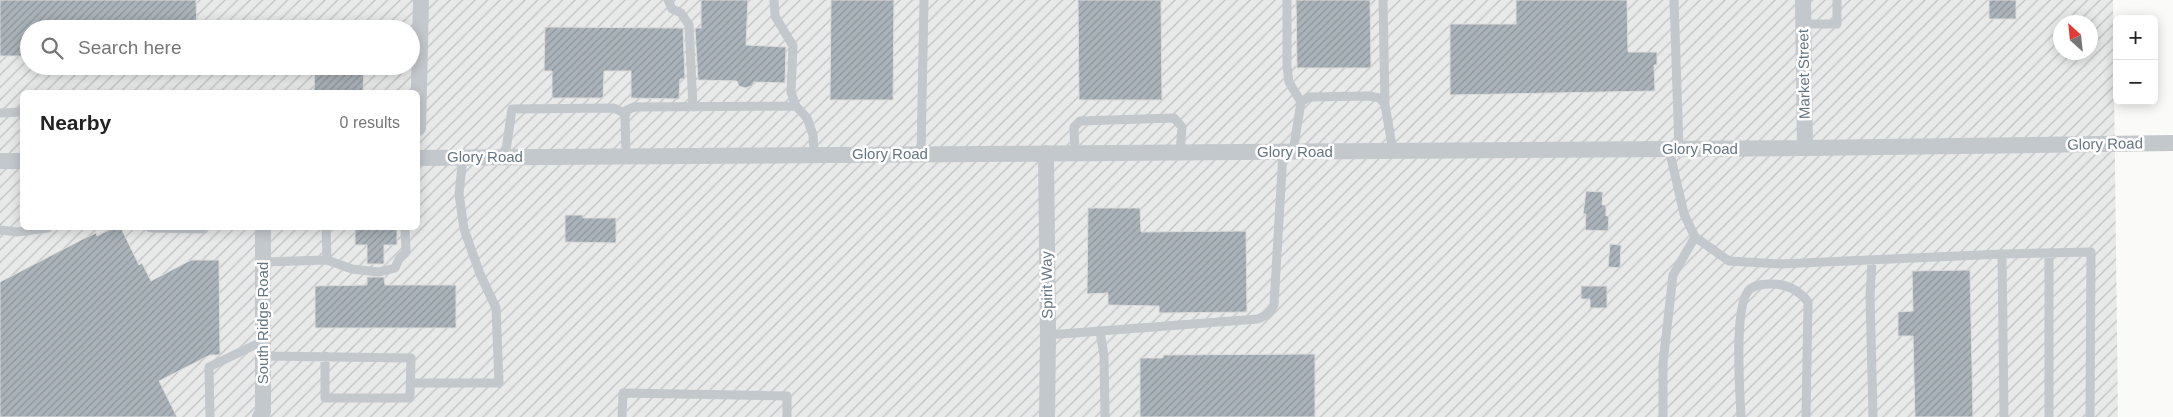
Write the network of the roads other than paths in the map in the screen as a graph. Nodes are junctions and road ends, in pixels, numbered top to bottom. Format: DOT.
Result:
graph roads {
  1 [pos="421,0"];
  2 [pos="668,0"];
  3 [pos="774,0"];
  4 [pos="924,0"];
  5 [pos="1286,0"];
  6 [pos="1383,0"];
  7 [pos="1674,0"];
  8 [pos="1803,0"];
  9 [pos="1837,0"];
  10 [pos="1803,24"];
  11 [pos="420,43"];
  12 [pos="419,75"];
  13 [pos="419,90"];
  14 [pos="1301,102"];
  15 [pos="1385,105"];
  16 [pos="796,106"];
  17 [pos="692,107"];
  18 [pos="0,112"];
  19 [pos="20,112"];
  20 [pos="626,114"];
  21 [pos="2173,143"];
  22 [pos="1805,148"];
  23 [pos="1674,149"];
  24 [pos="1392,151"];
  25 [pos="1180,152"];
  26 [pos="1288,152"];
  27 [pos="1046,153"];
  28 [pos="1075,153"];
  29 [pos="922,154"];
  30 [pos="814,155"];
  31 [pos="626,156"];
  32 [pos="463,157"];
  33 [pos="505,157"];
  34 [pos="420,158"];
  35 [pos="0,161"];
  36 [pos="20,161"];
  37 [pos="0,230"];
  38 [pos="32,230"];
  39 [pos="263,230"];
  40 [pos="326,230"];
  41 [pos="405,230"];
  42 [pos="1695,237"];
  43 [pos="2049,253"];
  44 [pos="2002,254"];
  45 [pos="327,260"];
  46 [pos="1872,260"];
  47 [pos="263,262"];
  48 [pos="1100,331"];
  49 [pos="1048,335"];
  50 [pos="263,349"];
  51 [pos="326,356"];
  52 [pos="410,383"];
  53 [pos="210,417"];
  54 [pos="260,417"];
  55 [pos="622,417"];
  56 [pos="787,417"];
  57 [pos="1047,417"];
  58 [pos="1105,417"];
  59 [pos="1663,417"];
  60 [pos="1741,417"];
  61 [pos="1806,417"];
  62 [pos="1873,417"];
  63 [pos="2004,417"];
  64 [pos="2049,417"];
  65 [pos="2090,417"];
  1 -- 11 [label="street"];
  2 -- 17 [label="lane"];
  3 -- 16 [label="lane"];
  4 -- 29 [label="lane"];
  5 -- 14 [label="lane"];
  6 -- 15 [label="lane"];
  7 -- 23 [label="lane"];
  8 -- 10 [label="street, Market Street"];
  9 -- 10 [label="lane"];
  10 -- 22 [label="street, Market Street"];
  12 -- 13 [label="street"];
  14 -- 15 [label="lane"];
  14 -- 26 [label="lane"];
  15 -- 24 [label="lane"];
  16 -- 17 [label="lane"];
  16 -- 30 [label="lane"];
  17 -- 20 [label="lane"];
  18 -- 19 [label="lane"];
  20 -- 31 [label="lane"];
  20 -- 33 [label="lane"];
  21 -- 22 [label="street, Glory Road"];
  22 -- 23 [label="street, Glory Road"];
  23 -- 24 [label="street, Glory Road"];
  23 -- 42 [label="lane"];
  24 -- 26 [label="street, Glory Road"];
  25 -- 26 [label="street, Glory Road"];
  25 -- 28 [label="street, Glory Road"];
  25 -- 28 [label="lane"];
  26 -- 48 [label="lane"];
  27 -- 28 [label="street, Glory Road"];
  27 -- 29 [label="street, Glory Road"];
  27 -- 49 [label="street, Spirit Way"];
  29 -- 30 [label="street, Glory Road"];
  30 -- 31 [label="street, Glory Road"];
  31 -- 33 [label="street, Glory Road"];
  32 -- 33 [label="street, Glory Road"];
  32 -- 34 [label="street, Glory Road"];
  32 -- 52 [label="lane"];
  35 -- 36 [label="street"];
  37 -- 38 [label="lane"];
  39 -- 47 [label="street, South Ridge Road"];
  40 -- 45 [label="lane"];
  41 -- 45 [label="lane"];
  42 -- 46 [label="lane"];
  42 -- 59 [label="lane"];
  43 -- 44 [label="lane"];
  43 -- 64 [label="lane"];
  43 -- 65 [label="lane"];
  44 -- 46 [label="lane"];
  44 -- 63 [label="lane"];
  45 -- 47 [label="lane"];
  46 -- 62 [label="lane"];
  47 -- 50 [label="street, South Ridge Road"];
  48 -- 49 [label="lane"];
  48 -- 58 [label="lane"];
  49 -- 57 [label="street, Spirit Way"];
  50 -- 51 [label="lane"];
  50 -- 53 [label="lane"];
  50 -- 54 [label="street, South Ridge Road"];
  51 -- 52 [label="lane"];
  51 -- 52 [label="lane"];
  55 -- 56 [label="lane"];
  60 -- 61 [label="lane"];
}
